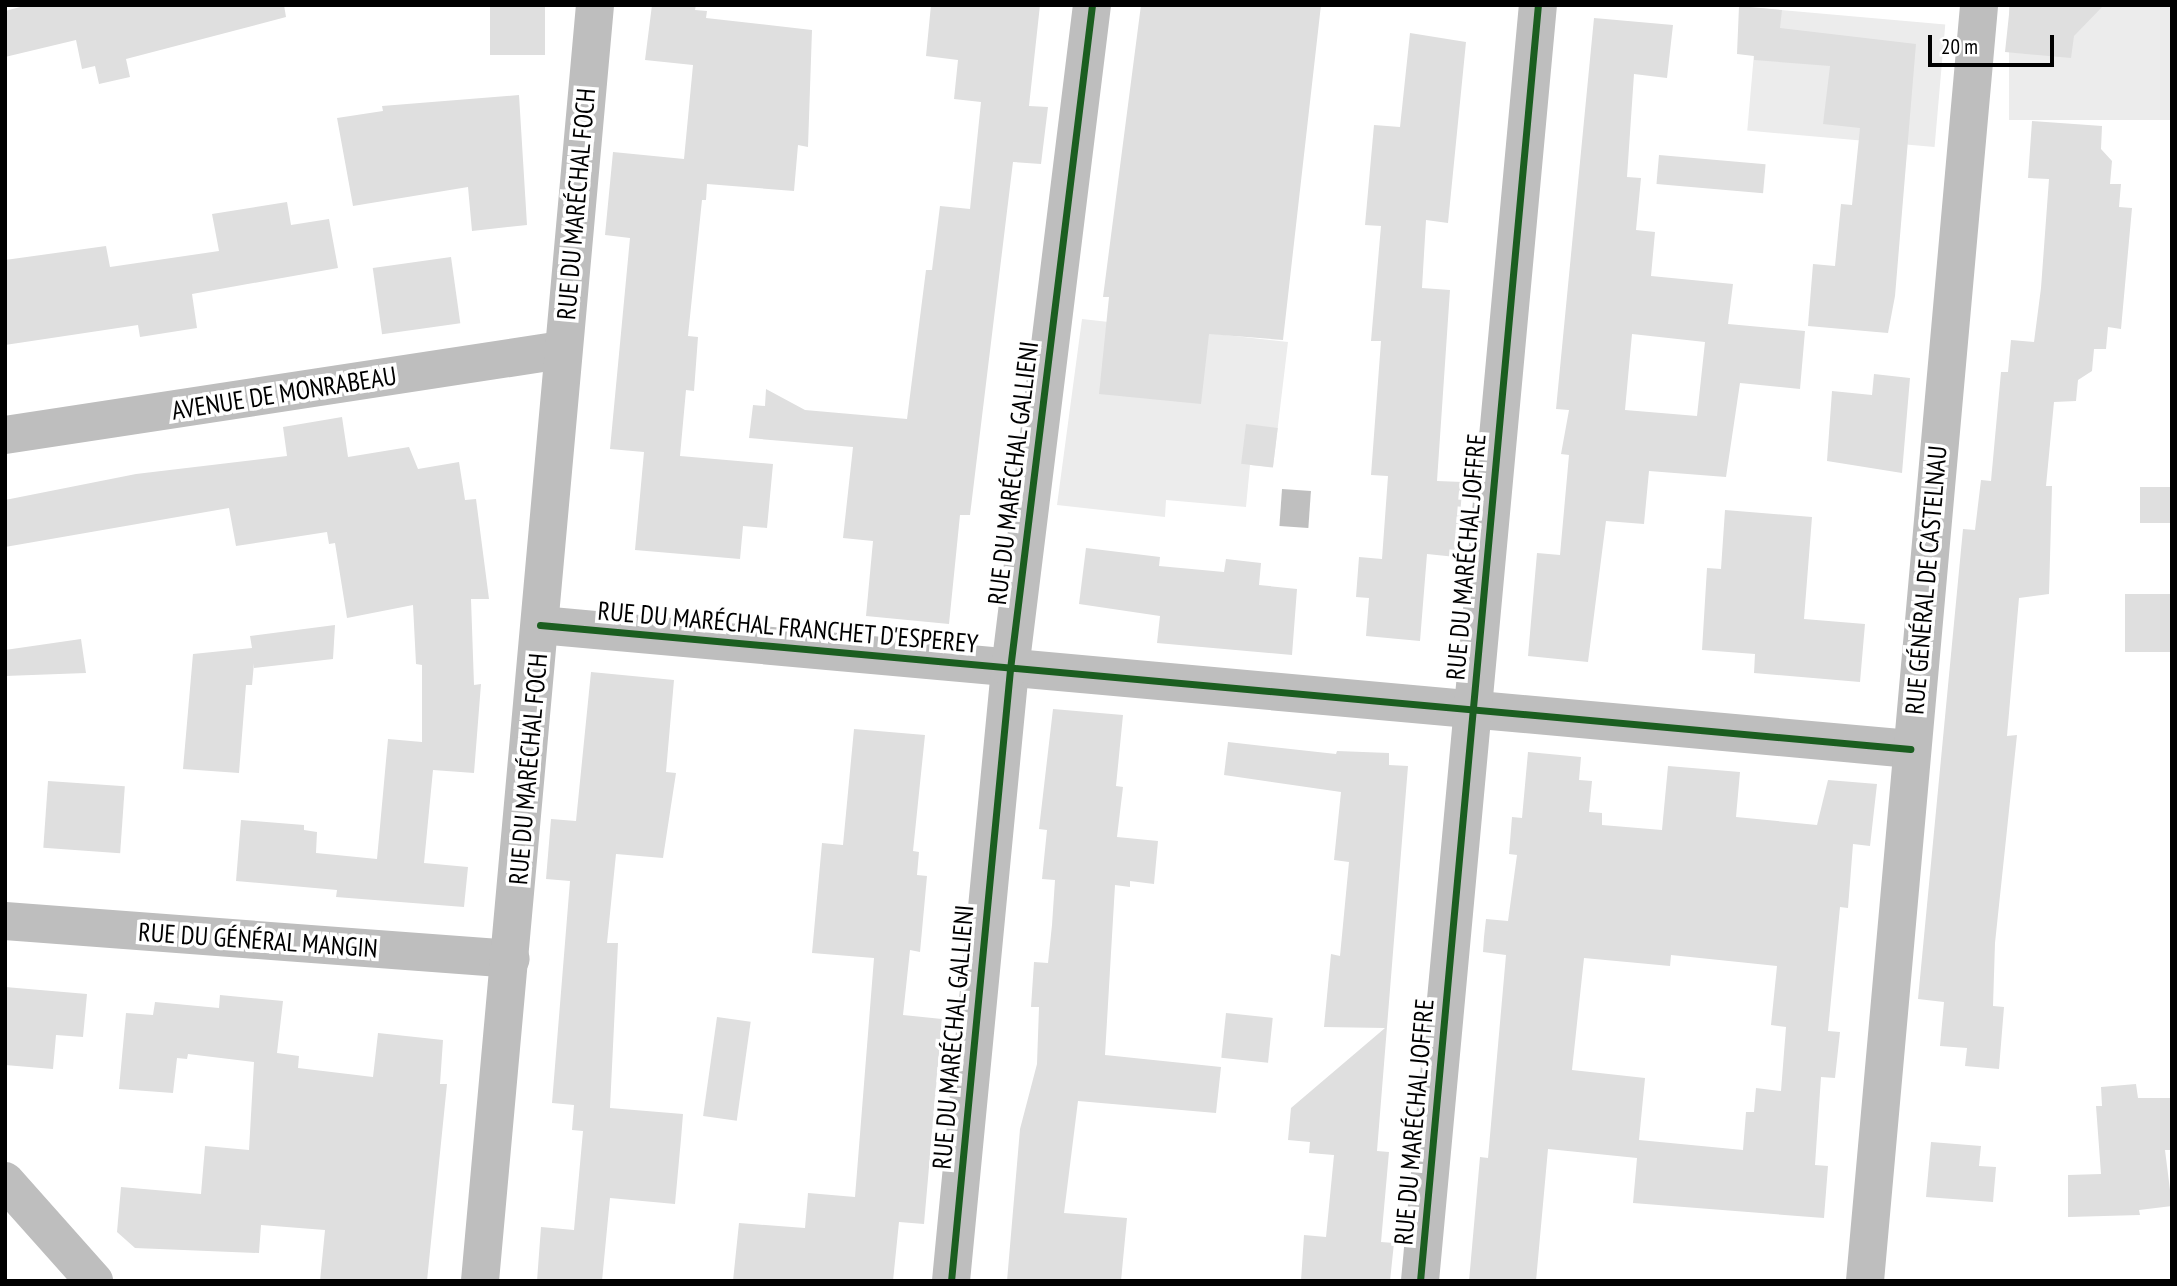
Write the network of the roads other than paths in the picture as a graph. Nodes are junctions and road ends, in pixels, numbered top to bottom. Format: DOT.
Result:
graph roads {
  1 [pos="595,5"];
  2 [pos="1092,5"];
  3 [pos="1538,5"];
  4 [pos="1979,5"];
  5 [pos="562,351"];
  6 [pos="5,435"];
  7 [pos="540,625"];
  8 [pos="1010,669"];
  9 [pos="1473,713"];
  10 [pos="1910,749"];
  11 [pos="5,921"];
  12 [pos="511,959"];
  13 [pos="5,1181"];
  14 [pos="94,1281"];
  15 [pos="480,1281"];
  16 [pos="951,1281"];
  17 [pos="1420,1281"];
  18 [pos="1865,1281"];
  1 -- 5 [label="street, RUE DU MARÉCHAL FOCH"];
  2 -- 8 [label="street, RUE DU MARÉCHAL GALLIENI"];
  3 -- 9 [label="street, RUE DU MARÉCHAL JOFFRE"];
  4 -- 10 [label="street, RUE GÉNÉRAL DE CASTELNAU"];
  5 -- 6 [label="street, AVENUE DE MONRABEAU"];
  5 -- 7 [label="street, RUE DU MARÉCHAL FOCH"];
  7 -- 8 [label="street, RUE DU MARÉCHAL FRANCHET D'ESPEREY"];
  7 -- 12 [label="street, RUE DU MARÉCHAL FOCH"];
  8 -- 9 [label="street, RUE DU MARÉCHAL FRANCHET D'ESPEREY"];
  8 -- 16 [label="street, RUE DU MARÉCHAL GALLIENI"];
  9 -- 10 [label="street, RUE DU MARÉCHAL FRANCHET D'ESPEREY"];
  9 -- 17 [label="street, RUE DU MARÉCHAL JOFFRE"];
  10 -- 18 [label="street, RUE GÉNÉRAL DE CASTELNAU"];
  11 -- 12 [label="street, RUE DU GÉNÉRAL MANGIN"];
  12 -- 15 [label="street, RUE DU MARÉCHAL FOCH"];
  13 -- 14 [label="street"];
}
